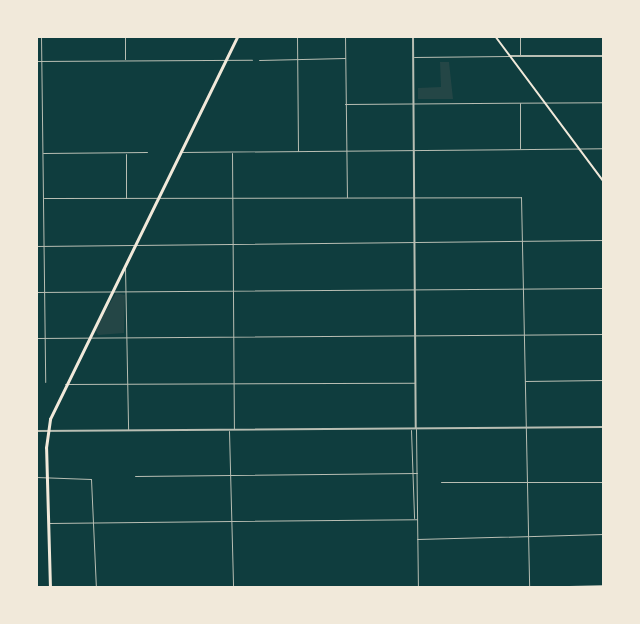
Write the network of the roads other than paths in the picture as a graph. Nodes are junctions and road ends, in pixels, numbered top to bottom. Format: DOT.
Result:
graph roads {
  1 [pos="41,36"];
  2 [pos="125,36"];
  3 [pos="238,36"];
  4 [pos="297,36"];
  5 [pos="345,36"];
  6 [pos="413,36"];
  7 [pos="494,36"];
  8 [pos="520,36"];
  9 [pos="509,56"];
  10 [pos="520,56"];
  11 [pos="604,56"];
  12 [pos="413,57"];
  13 [pos="297,58"];
  14 [pos="345,58"];
  15 [pos="227,59"];
  16 [pos="36,60"];
  17 [pos="41,60"];
  18 [pos="125,60"];
  19 [pos="252,60"];
  20 [pos="259,60"];
  21 [pos="544,102"];
  22 [pos="604,102"];
  23 [pos="520,103"];
  24 [pos="346,104"];
  25 [pos="414,104"];
  26 [pos="36,106"];
  27 [pos="42,106"];
  28 [pos="578,148"];
  29 [pos="604,148"];
  30 [pos="520,149"];
  31 [pos="346,151"];
  32 [pos="414,151"];
  33 [pos="126,152"];
  34 [pos="147,152"];
  35 [pos="182,152"];
  36 [pos="232,152"];
  37 [pos="298,152"];
  38 [pos="42,153"];
  39 [pos="604,182"];
  40 [pos="414,197"];
  41 [pos="44,198"];
  42 [pos="126,198"];
  43 [pos="157,198"];
  44 [pos="232,198"];
  45 [pos="347,198"];
  46 [pos="604,240"];
  47 [pos="522,241"];
  48 [pos="415,243"];
  49 [pos="233,244"];
  50 [pos="135,245"];
  51 [pos="36,246"];
  52 [pos="44,246"];
  53 [pos="124,267"];
  54 [pos="522,288"];
  55 [pos="604,288"];
  56 [pos="415,289"];
  57 [pos="233,290"];
  58 [pos="111,291"];
  59 [pos="127,291"];
  60 [pos="36,292"];
  61 [pos="43,292"];
  62 [pos="523,334"];
  63 [pos="604,334"];
  64 [pos="416,335"];
  65 [pos="233,336"];
  66 [pos="89,337"];
  67 [pos="128,337"];
  68 [pos="36,338"];
  69 [pos="44,338"];
  70 [pos="604,380"];
  71 [pos="523,381"];
  72 [pos="45,382"];
  73 [pos="233,383"];
  74 [pos="416,383"];
  75 [pos="65,384"];
  76 [pos="128,384"];
  77 [pos="604,427"];
  78 [pos="411,428"];
  79 [pos="416,428"];
  80 [pos="526,428"];
  81 [pos="128,430"];
  82 [pos="229,430"];
  83 [pos="234,430"];
  84 [pos="36,432"];
  85 [pos="47,432"];
  86 [pos="412,473"];
  87 [pos="417,473"];
  88 [pos="135,476"];
  89 [pos="231,476"];
  90 [pos="36,477"];
  91 [pos="47,478"];
  92 [pos="441,482"];
  93 [pos="604,482"];
  94 [pos="527,483"];
  95 [pos="416,519"];
  96 [pos="231,521"];
  97 [pos="48,523"];
  98 [pos="94,523"];
  99 [pos="604,534"];
  100 [pos="528,537"];
  101 [pos="417,539"];
  102 [pos="604,585"];
  103 [pos="529,587"];
  104 [pos="50,588"];
  105 [pos="96,588"];
  106 [pos="233,588"];
  107 [pos="418,588"];
  108 [pos="499,588"];
  1 -- 17 [label="street"];
  2 -- 18 [label="street"];
  3 -- 15 [label="main road"];
  4 -- 13 [label="street"];
  5 -- 14 [label="street"];
  6 -- 12 [label="street"];
  7 -- 9 [label="main road"];
  8 -- 10 [label="street"];
  9 -- 10 [label="street"];
  9 -- 12 [label="street"];
  9 -- 21 [label="main road"];
  10 -- 11 [label="street"];
  12 -- 25 [label="street"];
  13 -- 14 [label="street"];
  13 -- 20 [label="street"];
  13 -- 37 [label="street"];
  14 -- 24 [label="street"];
  15 -- 18 [label="street"];
  15 -- 19 [label="street"];
  15 -- 35 [label="main road"];
  16 -- 17 [label="street"];
  17 -- 18 [label="street"];
  17 -- 27 [label="street"];
  21 -- 22 [label="street"];
  21 -- 23 [label="street"];
  21 -- 28 [label="main road"];
  23 -- 25 [label="street"];
  23 -- 30 [label="street"];
  24 -- 25 [label="street"];
  24 -- 31 [label="street"];
  25 -- 32 [label="street"];
  26 -- 27 [label="street"];
  27 -- 38 [label="street"];
  28 -- 29 [label="street"];
  28 -- 30 [label="street"];
  28 -- 39 [label="main road"];
  30 -- 32 [label="street"];
  31 -- 32 [label="street"];
  31 -- 37 [label="street"];
  31 -- 45 [label="street"];
  32 -- 40 [label="street"];
  33 -- 34 [label="street"];
  33 -- 38 [label="street"];
  33 -- 42 [label="street"];
  35 -- 36 [label="street"];
  35 -- 43 [label="main road"];
  36 -- 37 [label="street"];
  36 -- 44 [label="street"];
  38 -- 41 [label="street"];
  40 -- 45 [label="street"];
  40 -- 47 [label="street"];
  40 -- 48 [label="street"];
  41 -- 42 [label="street"];
  41 -- 52 [label="street"];
  42 -- 43 [label="street"];
  43 -- 44 [label="street"];
  43 -- 50 [label="main road"];
  44 -- 45 [label="street"];
  44 -- 49 [label="street"];
  46 -- 47 [label="street"];
  47 -- 48 [label="street"];
  47 -- 54 [label="street"];
  48 -- 49 [label="street"];
  48 -- 56 [label="street"];
  49 -- 50 [label="street"];
  49 -- 57 [label="street"];
  50 -- 52 [label="street"];
  50 -- 53 [label="main road"];
  51 -- 52 [label="street"];
  52 -- 61 [label="street"];
  53 -- 58 [label="main road"];
  53 -- 59 [label="street"];
  54 -- 55 [label="street"];
  54 -- 56 [label="street"];
  54 -- 62 [label="street"];
  56 -- 57 [label="street"];
  56 -- 64 [label="street"];
  57 -- 59 [label="street"];
  57 -- 65 [label="street"];
  58 -- 59 [label="street"];
  58 -- 61 [label="street"];
  58 -- 66 [label="main road"];
  59 -- 67 [label="street"];
  60 -- 61 [label="street"];
  61 -- 69 [label="street"];
  62 -- 63 [label="street"];
  62 -- 64 [label="street"];
  62 -- 71 [label="street"];
  64 -- 65 [label="street"];
  64 -- 74 [label="street"];
  65 -- 67 [label="street"];
  65 -- 73 [label="street"];
  66 -- 67 [label="street"];
  66 -- 69 [label="street"];
  66 -- 75 [label="main road"];
  67 -- 76 [label="street"];
  68 -- 69 [label="street"];
  69 -- 72 [label="street"];
  70 -- 71 [label="street"];
  71 -- 80 [label="street"];
  73 -- 74 [label="street"];
  73 -- 76 [label="street"];
  73 -- 83 [label="street"];
  74 -- 79 [label="street"];
  75 -- 76 [label="street"];
  75 -- 85 [label="main road"];
  76 -- 81 [label="street"];
  77 -- 80 [label="street"];
  78 -- 79 [label="street"];
  78 -- 83 [label="street"];
  78 -- 86 [label="street"];
  79 -- 80 [label="street"];
  79 -- 87 [label="street"];
  80 -- 94 [label="street"];
  81 -- 82 [label="street"];
  81 -- 85 [label="street"];
  82 -- 83 [label="street"];
  82 -- 89 [label="street"];
  84 -- 85 [label="street"];
  85 -- 91 [label="main road"];
  86 -- 87 [label="street"];
  86 -- 89 [label="street"];
  86 -- 95 [label="street"];
  87 -- 95 [label="street"];
  88 -- 89 [label="street"];
  89 -- 96 [label="street"];
  90 -- 91 [label="street"];
  91 -- 97 [label="main road"];
  91 -- 98 [label="street"];
  92 -- 94 [label="street"];
  93 -- 94 [label="street"];
  94 -- 100 [label="street"];
  95 -- 96 [label="street"];
  95 -- 101 [label="street"];
  96 -- 98 [label="street"];
  96 -- 106 [label="street"];
  97 -- 98 [label="street"];
  97 -- 104 [label="main road"];
  98 -- 105 [label="street"];
  99 -- 100 [label="street"];
  100 -- 101 [label="street"];
  100 -- 103 [label="street"];
  101 -- 107 [label="street"];
  102 -- 103 [label="street"];
  103 -- 108 [label="street"];
}
